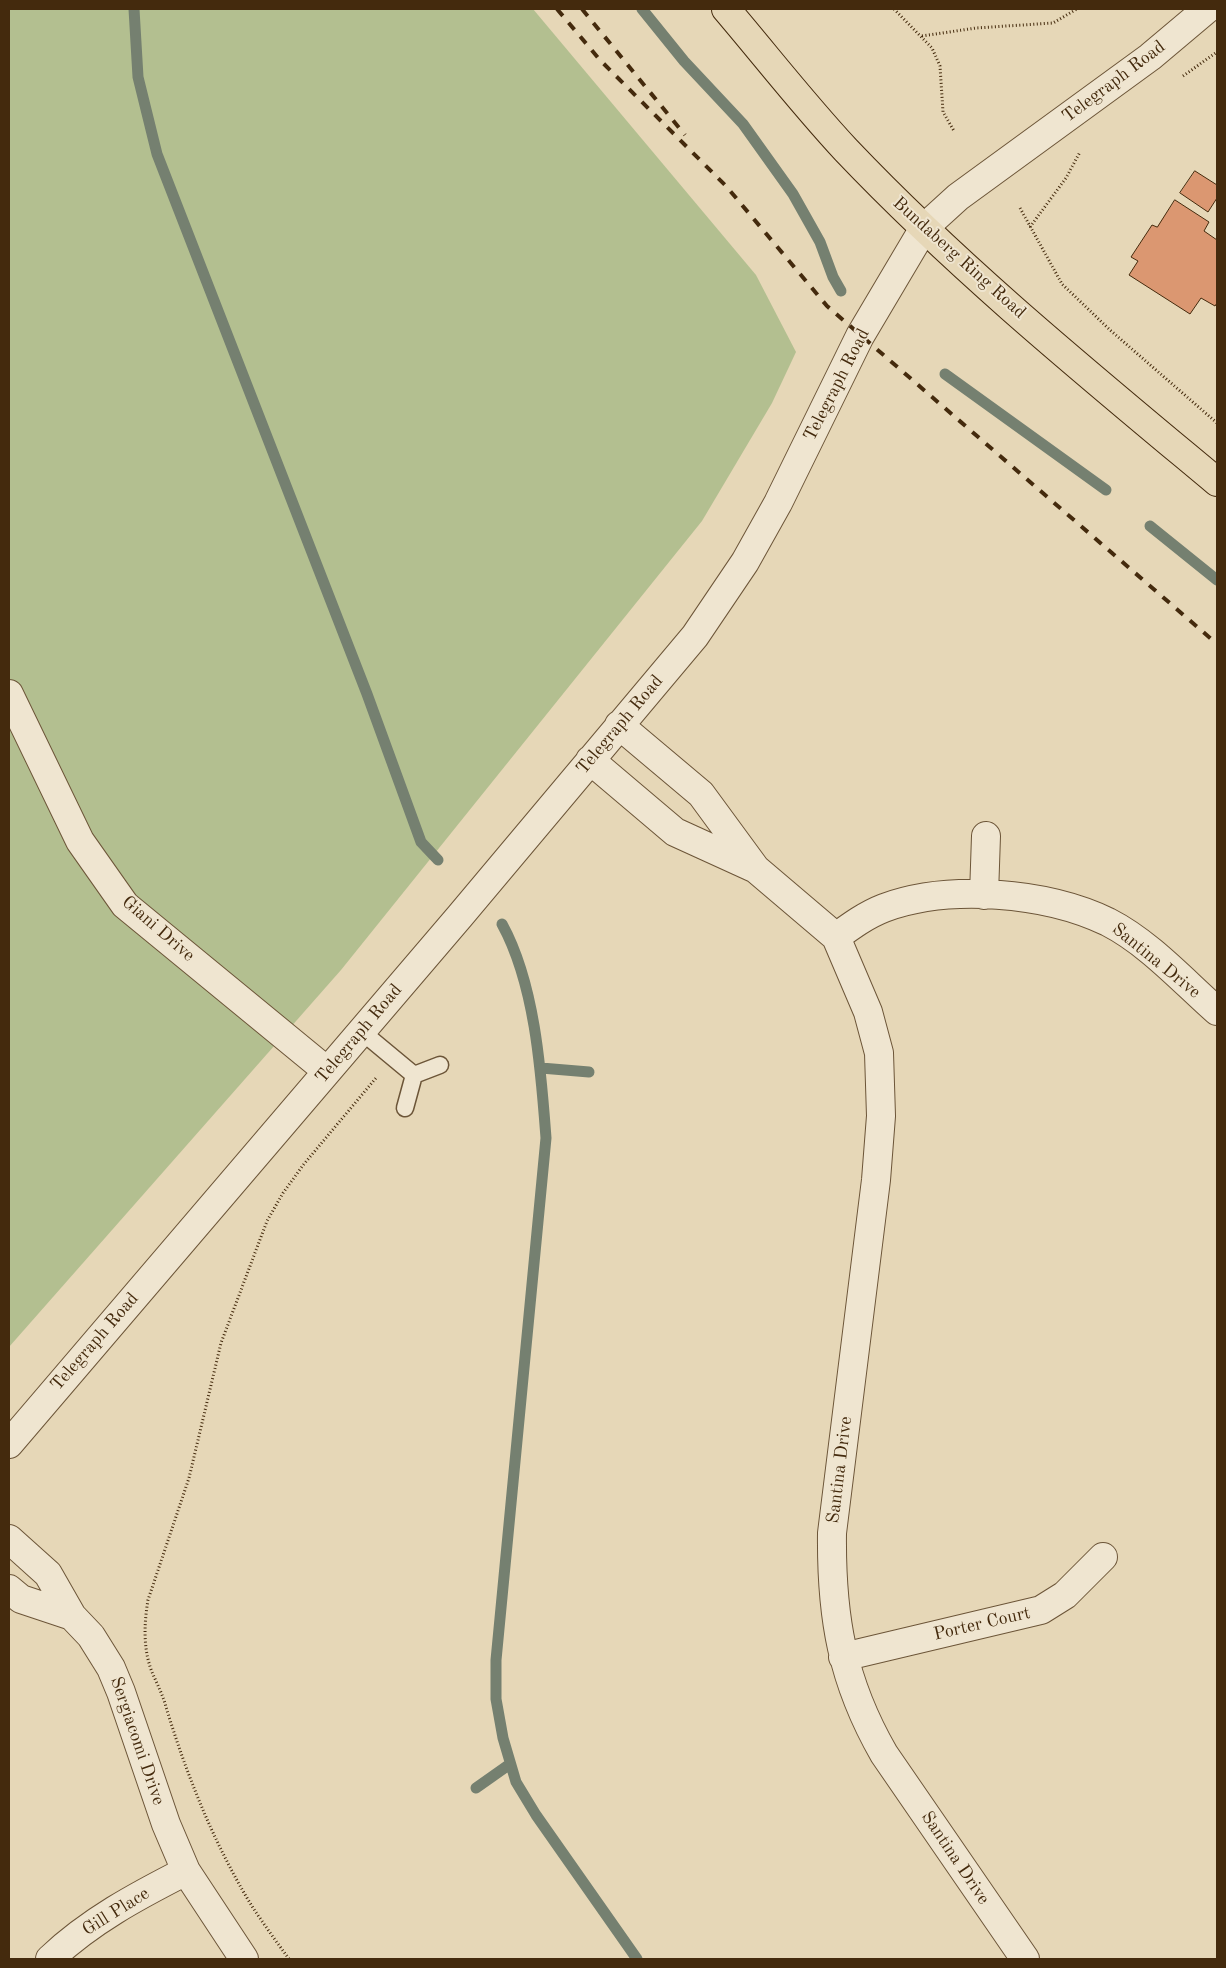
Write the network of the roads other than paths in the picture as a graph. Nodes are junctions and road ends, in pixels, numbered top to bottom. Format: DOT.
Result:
graph roads {
  1 [pos="726,9"];
  2 [pos="1207,9"];
  3 [pos="924,228"];
  4 [pos="1217,482"];
  5 [pos="9,694"];
  6 [pos="619,726"];
  7 [pos="590,760"];
  8 [pos="986,836"];
  9 [pos="756,869"];
  10 [pos="984,896"];
  11 [pos="836,937"];
  12 [pos="1217,1011"];
  13 [pos="361,1031"];
  14 [pos="440,1065"];
  15 [pos="327,1071"];
  16 [pos="414,1075"];
  17 [pos="404,1108"];
  18 [pos="9,1444"];
  19 [pos="9,1539"];
  20 [pos="1102,1557"];
  21 [pos="9,1589"];
  22 [pos="72,1616"];
  23 [pos="843,1656"];
  24 [pos="186,1871"];
  25 [pos="50,1959"];
  26 [pos="244,1959"];
  27 [pos="1025,1959"];
  1 -- 3 [label="main road, Bundaberg Ring Road"];
  2 -- 3 [label="street, Telegraph Road"];
  3 -- 4 [label="main road, Bundaberg Ring Road"];
  3 -- 6 [label="street, Telegraph Road"];
  5 -- 15 [label="street, Giani Drive"];
  6 -- 7 [label="street, Telegraph Road"];
  6 -- 9 [label="street, Santina Drive"];
  7 -- 9 [label="street, Santina Drive"];
  7 -- 13 [label="street, Telegraph Road"];
  8 -- 10 [label="street"];
  9 -- 11 [label="street, Santina Drive"];
  10 -- 11 [label="street, Santina Drive"];
  10 -- 12 [label="street, Santina Drive"];
  11 -- 23 [label="street, Santina Drive"];
  13 -- 15 [label="street, Telegraph Road"];
  13 -- 16 [label="lane"];
  14 -- 16 [label="lane"];
  15 -- 18 [label="street, Telegraph Road"];
  16 -- 17 [label="lane"];
  19 -- 22 [label="street, Sergiacomi Drive"];
  20 -- 23 [label="street, Porter Court"];
  21 -- 22 [label="street"];
  22 -- 24 [label="street, Sergiacomi Drive"];
  23 -- 27 [label="street, Santina Drive"];
  24 -- 25 [label="street, Gill Place"];
  24 -- 26 [label="street, Sergiacomi Drive"];
}
